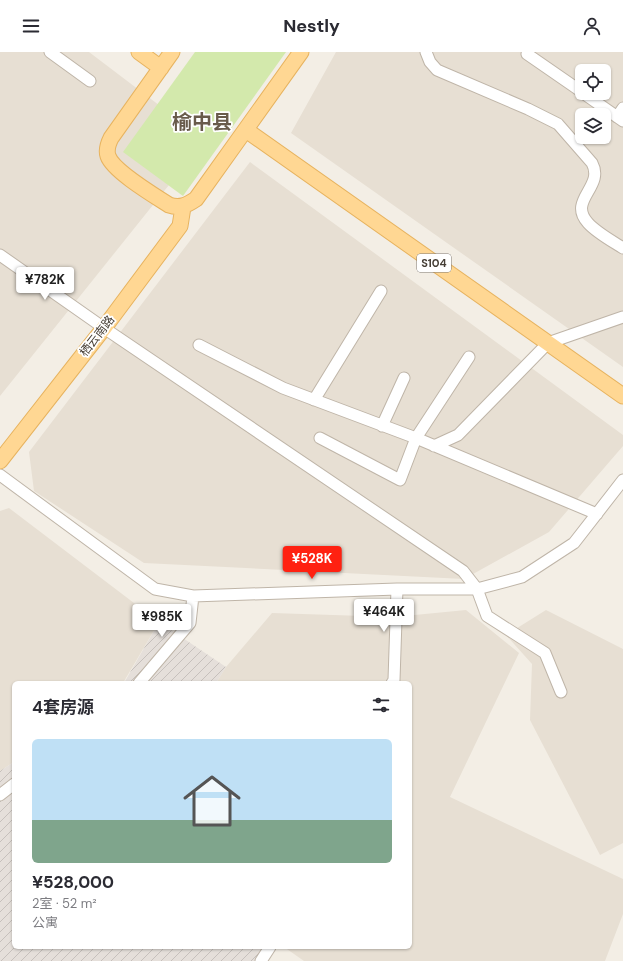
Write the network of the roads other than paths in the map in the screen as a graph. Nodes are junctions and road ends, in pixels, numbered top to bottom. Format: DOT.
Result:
graph roads {
  1 [pos="50,52"];
  2 [pos="139,52"];
  3 [pos="172,52"];
  4 [pos="301,52"];
  5 [pos="426,52"];
  6 [pos="527,54"];
  7 [pos="161,68"];
  8 [pos="90,81"];
  9 [pos="575,88"];
  10 [pos="594,100"];
  11 [pos="621,116"];
  12 [pos="246,130"];
  13 [pos="183,207"];
  14 [pos="623,248"];
  15 [pos="0,255"];
  16 [pos="381,291"];
  17 [pos="623,317"];
  18 [pos="104,328"];
  19 [pos="548,343"];
  20 [pos="199,345"];
  21 [pos="469,358"];
  22 [pos="404,378"];
  23 [pos="623,396"];
  24 [pos="314,400"];
  25 [pos="382,426"];
  26 [pos="320,438"];
  27 [pos="416,438"];
  28 [pos="434,446"];
  29 [pos="0,461"];
  30 [pos="0,475"];
  31 [pos="623,480"];
  32 [pos="597,514"];
  33 [pos="397,589"];
  34 [pos="477,589"];
  35 [pos="193,596"];
  36 [pos="141,681"];
  37 [pos="393,681"];
  38 [pos="561,692"];
  39 [pos="12,786"];
  40 [pos="0,795"];
  41 [pos="269,949"];
  42 [pos="261,961"];
  1 -- 8 [label="street"];
  2 -- 7 [label="main road"];
  3 -- 7 [label="main road"];
  4 -- 12 [label="main road"];
  5 -- 14 [label="street"];
  6 -- 9 [label="street"];
  7 -- 13 [label="main road"];
  10 -- 11 [label="street"];
  12 -- 13 [label="main road"];
  12 -- 19 [label="main road, S104"];
  13 -- 18 [label="main road, 栖云南路"];
  15 -- 18 [label="street"];
  16 -- 24 [label="street"];
  17 -- 19 [label="street"];
  18 -- 29 [label="main road, 栖云南路"];
  18 -- 34 [label="street"];
  19 -- 23 [label="main road, S104"];
  19 -- 28 [label="street"];
  20 -- 24 [label="street"];
  21 -- 27 [label="street"];
  22 -- 25 [label="street"];
  24 -- 25 [label="street"];
  25 -- 27 [label="street"];
  26 -- 27 [label="street"];
  27 -- 28 [label="street"];
  28 -- 32 [label="street"];
  30 -- 35 [label="street"];
  31 -- 32 [label="street"];
  32 -- 34 [label="street"];
  33 -- 34 [label="street"];
  33 -- 35 [label="street"];
  33 -- 37 [label="street"];
  34 -- 38 [label="street"];
  35 -- 36 [label="street"];
  39 -- 40 [label="street"];
  41 -- 42 [label="street"];
}
